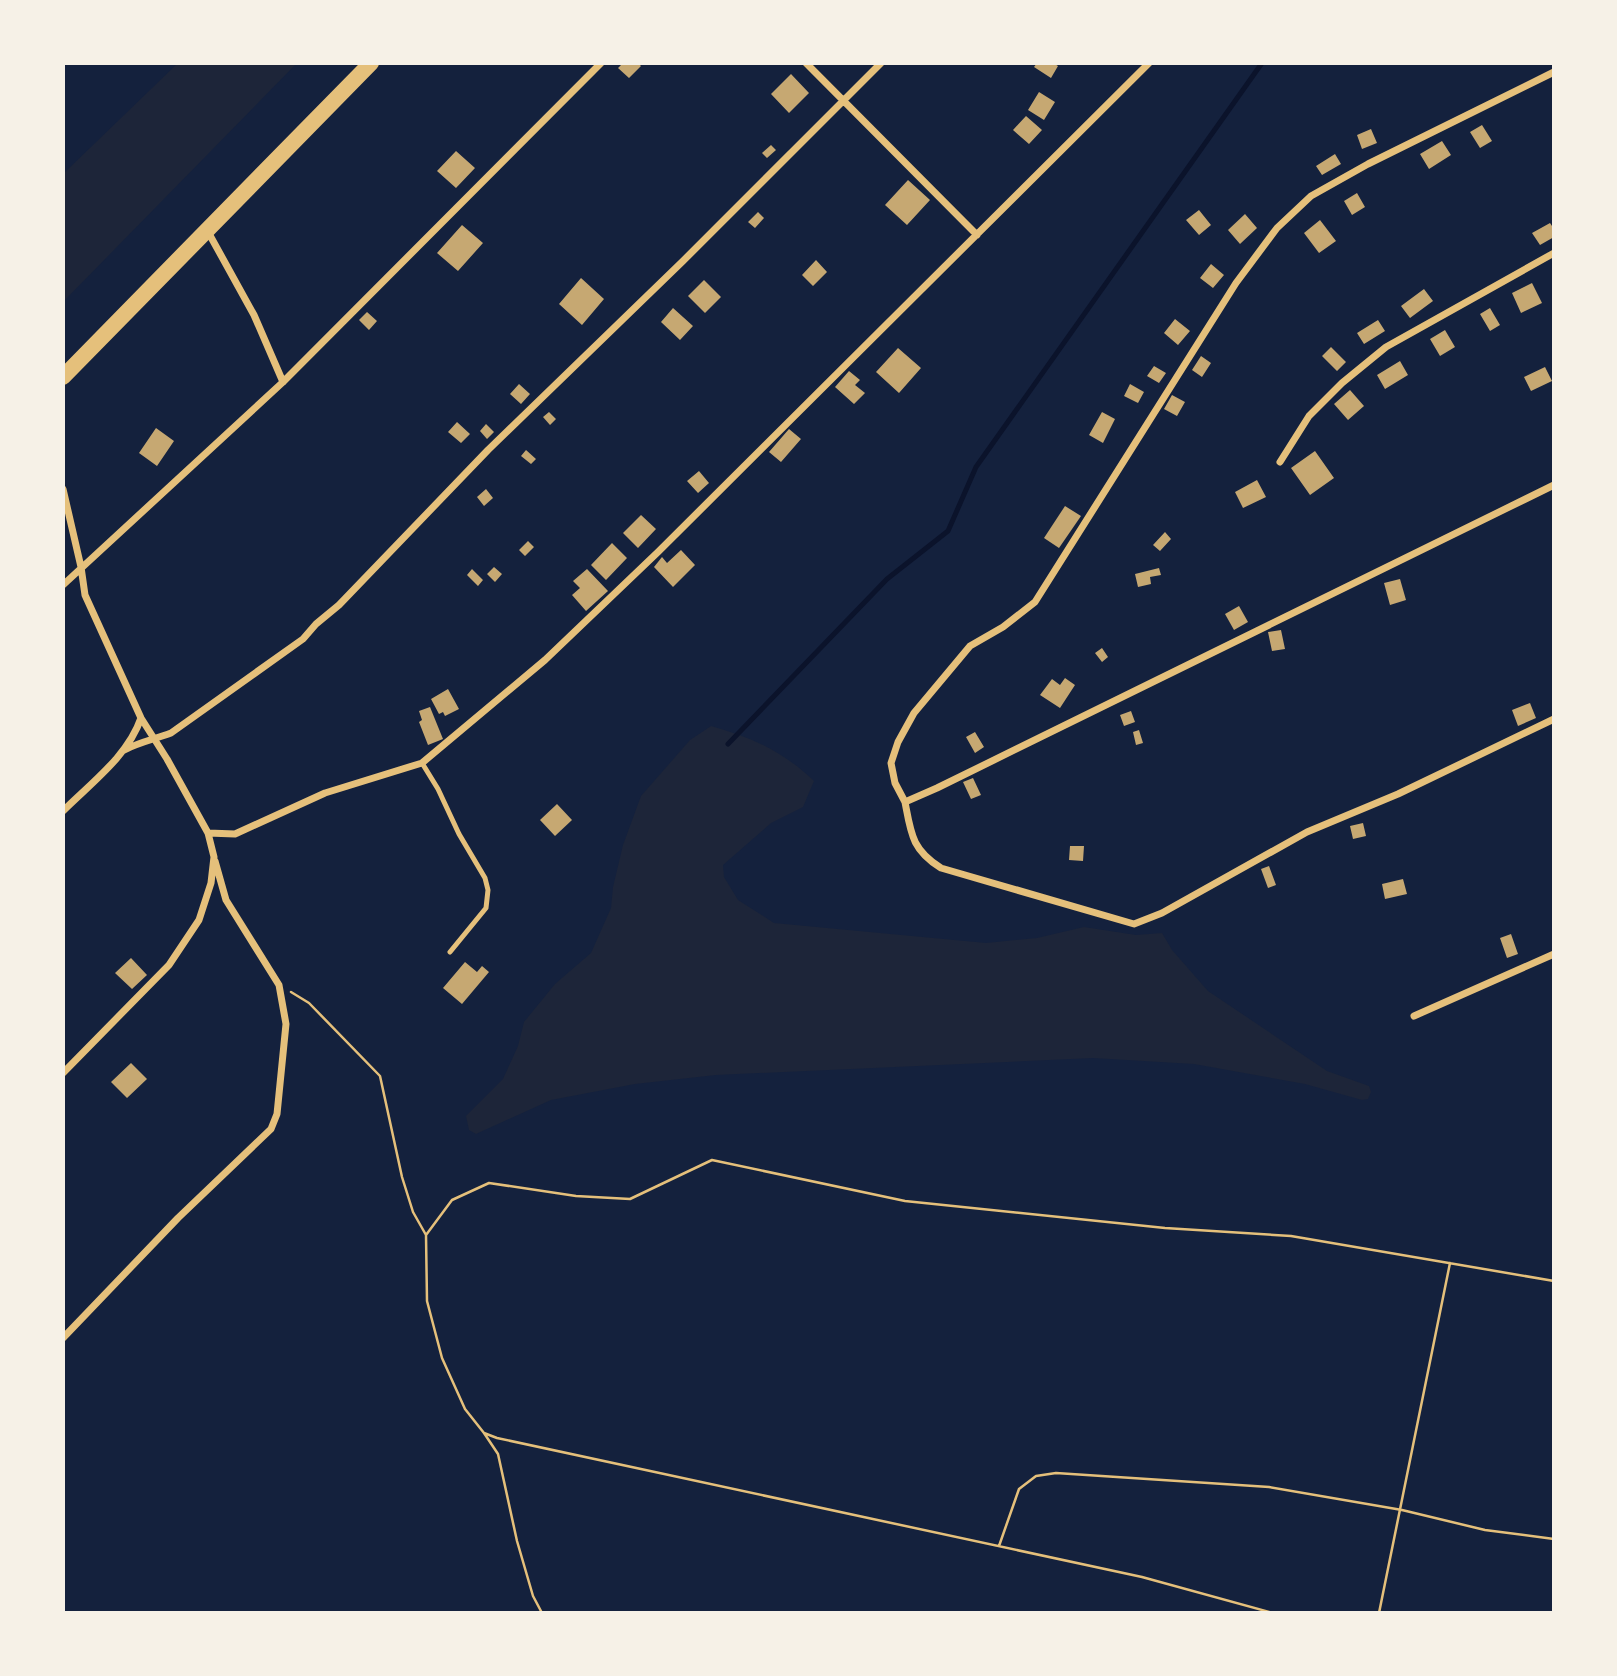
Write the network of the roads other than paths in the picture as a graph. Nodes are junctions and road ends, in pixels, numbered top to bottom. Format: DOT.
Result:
graph roads {
  1 [pos="371,63"];
  2 [pos="601,63"];
  3 [pos="806,63"];
  4 [pos="881,63"];
  5 [pos="1149,63"];
  6 [pos="1554,72"];
  7 [pos="844,101"];
  8 [pos="207,230"];
  9 [pos="977,235"];
  10 [pos="1554,253"];
  11 [pos="63,377"];
  12 [pos="283,382"];
  13 [pos="1280,462"];
  14 [pos="1554,485"];
  15 [pos="63,489"];
  16 [pos="81,566"];
  17 [pos="63,585"];
  18 [pos="141,718"];
  19 [pos="1554,719"];
  20 [pos="154,740"];
  21 [pos="124,750"];
  22 [pos="422,764"];
  23 [pos="905,802"];
  24 [pos="63,811"];
  25 [pos="208,833"];
  26 [pos="214,857"];
  27 [pos="450,952"];
  28 [pos="1554,954"];
  29 [pos="1414,1016"];
  30 [pos="63,1073"];
  31 [pos="63,1338"];
  1 -- 8 [label="main road"];
  2 -- 12 [label="street"];
  3 -- 7 [label="street"];
  4 -- 7 [label="street"];
  5 -- 9 [label="street"];
  6 -- 23 [label="street"];
  7 -- 9 [label="street"];
  7 -- 20 [label="street"];
  8 -- 11 [label="main road"];
  8 -- 12 [label="street"];
  9 -- 22 [label="street"];
  10 -- 13 [label="street"];
  12 -- 16 [label="street"];
  14 -- 23 [label="street"];
  15 -- 16 [label="street"];
  16 -- 17 [label="street"];
  16 -- 18 [label="street"];
  18 -- 20 [label="street"];
  18 -- 21 [label="street"];
  19 -- 23 [label="street"];
  20 -- 21 [label="street"];
  20 -- 25 [label="street"];
  21 -- 24 [label="street"];
  22 -- 25 [label="street"];
  22 -- 27 [label="lane"];
  25 -- 26 [label="street"];
  26 -- 30 [label="street"];
  26 -- 31 [label="street"];
  28 -- 29 [label="street"];
}
